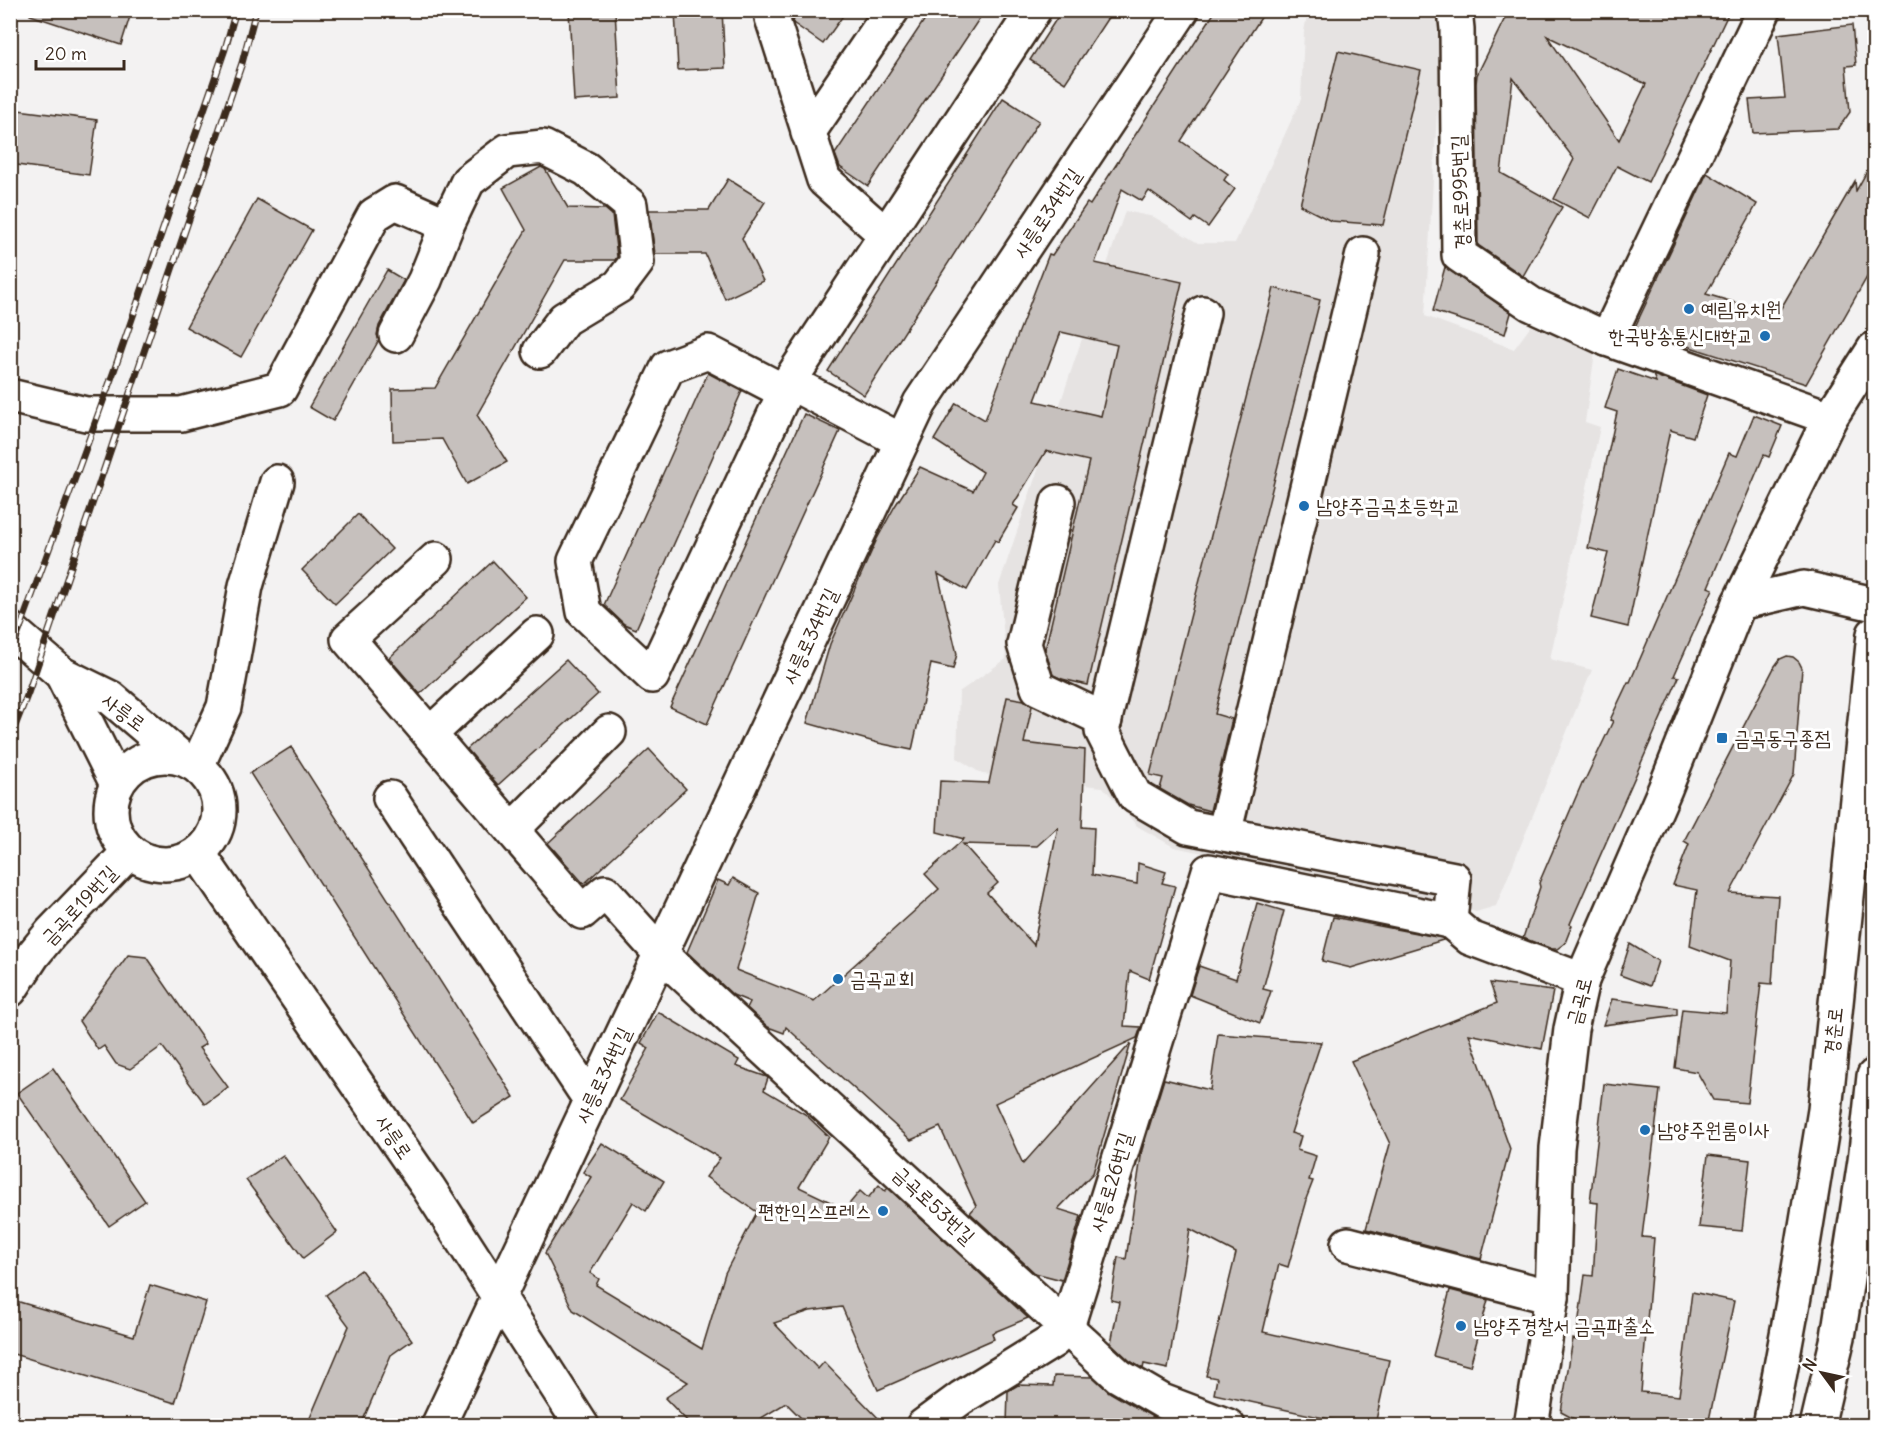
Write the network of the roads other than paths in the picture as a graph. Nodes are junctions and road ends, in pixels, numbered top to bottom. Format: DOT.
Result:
graph roads {
  1 [pos="777,10"];
  2 [pos="892,10"];
  3 [pos="1035,10"];
  4 [pos="1182,10"];
  5 [pos="1455,10"];
  6 [pos="1764,10"];
  7 [pos="808,133"];
  8 [pos="447,225"];
  9 [pos="886,235"];
  10 [pos="1363,254"];
  11 [pos="1203,313"];
  12 [pos="396,335"];
  13 [pos="1607,339"];
  14 [pos="1875,349"];
  15 [pos="540,351"];
  16 [pos="787,387"];
  17 [pos="10,396"];
  18 [pos="1830,418"];
  19 [pos="902,441"];
  20 [pos="277,482"];
  21 [pos="1058,502"];
  22 [pos="436,559"];
  23 [pos="1739,603"];
  24 [pos="1875,603"];
  25 [pos="10,629"];
  26 [pos="537,634"];
  27 [pos="1875,634"];
  28 [pos="62,674"];
  29 [pos="1105,720"];
  30 [pos="609,732"];
  31 [pos="430,734"];
  32 [pos="189,761"];
  33 [pos="117,784"];
  34 [pos="390,798"];
  35 [pos="512,830"];
  36 [pos="1224,834"];
  37 [pos="129,852"];
  38 [pos="198,853"];
  39 [pos="1450,921"];
  40 [pos="660,953"];
  41 [pos="1582,980"];
  42 [pos="10,990"];
  43 [pos="1875,1076"];
  44 [pos="591,1101"];
  45 [pos="1870,1162"];
  46 [pos="1348,1244"];
  47 [pos="499,1295"];
  48 [pos="1552,1297"];
  49 [pos="1067,1327"];
  50 [pos="438,1425"];
  51 [pos="582,1425"];
  52 [pos="923,1425"];
  53 [pos="1228,1425"];
  54 [pos="1531,1425"];
  55 [pos="1770,1425"];
  56 [pos="1817,1425"];
  1 -- 7 [label="street"];
  2 -- 7 [label="street"];
  3 -- 9 [label="street"];
  4 -- 19 [label="street, 사릉로34번길"];
  5 -- 13 [label="street, 경춘로995번길"];
  6 -- 13 [label="street"];
  7 -- 9 [label="street"];
  8 -- 12 [label="street"];
  8 -- 15 [label="street"];
  8 -- 17 [label="street"];
  9 -- 16 [label="street"];
  10 -- 36 [label="street"];
  11 -- 29 [label="street"];
  13 -- 18 [label="street, 경춘로995번길"];
  14 -- 18 [label="street, 금곡로"];
  16 -- 16 [label="street"];
  16 -- 19 [label="street"];
  18 -- 23 [label="street, 금곡로"];
  19 -- 40 [label="street, 사릉로34번길"];
  20 -- 32 [label="street"];
  21 -- 29 [label="street"];
  22 -- 31 [label="street"];
  23 -- 24 [label="street"];
  23 -- 41 [label="street, 금곡로"];
  25 -- 28 [label="street, 사릉로"];
  26 -- 31 [label="street"];
  27 -- 55 [label="street, 경춘로"];
  28 -- 32 [label="street, 사릉로"];
  28 -- 33 [label="street, 사릉로"];
  29 -- 36 [label="street"];
  30 -- 35 [label="street"];
  31 -- 35 [label="street"];
  32 -- 33 [label="street, 사릉로"];
  32 -- 38 [label="street, 사릉로"];
  33 -- 37 [label="street"];
  34 -- 44 [label="street"];
  35 -- 40 [label="street, 금곡로53번길"];
  36 -- 39 [label="street"];
  37 -- 38 [label="street"];
  37 -- 42 [label="street, 금곡로19번길"];
  38 -- 47 [label="street, 사릉로"];
  39 -- 41 [label="street"];
  39 -- 49 [label="street, 사릉로26번길"];
  40 -- 44 [label="street, 사릉로34번길"];
  40 -- 49 [label="street, 금곡로53번길"];
  41 -- 48 [label="street, 금곡로"];
  43 -- 45 [label="street"];
  44 -- 47 [label="street, 사릉로34번길"];
  45 -- 56 [label="street"];
  46 -- 48 [label="street"];
  47 -- 50 [label="street, 사릉로34번길"];
  47 -- 51 [label="street, 사릉로"];
  48 -- 54 [label="street, 금곡로"];
  49 -- 52 [label="street"];
  49 -- 53 [label="street, 금곡로53번길"];
}
